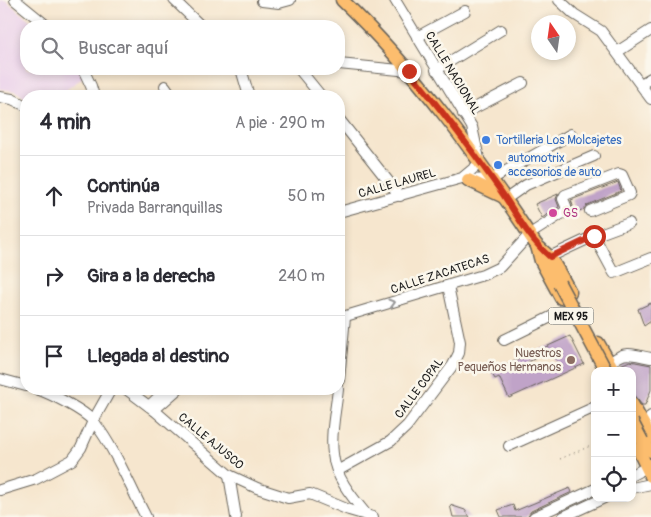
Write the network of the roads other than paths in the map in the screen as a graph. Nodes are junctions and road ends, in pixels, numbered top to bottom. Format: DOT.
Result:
graph roads {
  1 [pos="15,0"];
  2 [pos="174,0"];
  3 [pos="290,0"];
  4 [pos="394,0"];
  5 [pos="559,0"];
  6 [pos="262,1"];
  7 [pos="349,2"];
  8 [pos="465,11"];
  9 [pos="40,20"];
  10 [pos="195,20"];
  11 [pos="501,30"];
  12 [pos="651,30"];
  13 [pos="417,37"];
  14 [pos="617,52"];
  15 [pos="345,65"];
  16 [pos="436,70"];
  17 [pos="409,71"];
  18 [pos="85,75"];
  19 [pos="243,75"];
  20 [pos="304,75"];
  21 [pos="651,78"];
  22 [pos="523,82"];
  23 [pos="641,84"];
  24 [pos="164,86"];
  25 [pos="92,90"];
  26 [pos="167,90"];
  27 [pos="247,90"];
  28 [pos="316,90"];
  29 [pos="0,97"];
  30 [pos="651,99"];
  31 [pos="20,103"];
  32 [pos="463,114"];
  33 [pos="345,127"];
  34 [pos="571,134"];
  35 [pos="594,156"];
  36 [pos="480,163"];
  37 [pos="465,179"];
  38 [pos="492,179"];
  39 [pos="400,196"];
  40 [pos="506,198"];
  41 [pos="345,210"];
  42 [pos="590,211"];
  43 [pos="629,223"];
  44 [pos="530,234"];
  45 [pos="594,236"];
  46 [pos="651,258"];
  47 [pos="545,259"];
  48 [pos="448,286"];
  49 [pos="567,309"];
  50 [pos="345,317"];
  51 [pos="504,340"];
  52 [pos="651,358"];
  53 [pos="605,367"];
  54 [pos="605,367"];
  55 [pos="605,367"];
  56 [pos="608,367"];
  57 [pos="0,379"];
  58 [pos="20,384"];
  59 [pos="49,395"];
  60 [pos="108,395"];
  61 [pos="134,395"];
  62 [pos="162,395"];
  63 [pos="170,395"];
  64 [pos="337,395"];
  65 [pos="152,408"];
  66 [pos="591,409"];
  67 [pos="636,410"];
  68 [pos="651,416"];
  69 [pos="93,421"];
  70 [pos="636,430"];
  71 [pos="650,432"];
  72 [pos="636,434"];
  73 [pos="636,444"];
  74 [pos="509,446"];
  75 [pos="651,451"];
  76 [pos="650,470"];
  77 [pos="337,471"];
  78 [pos="636,474"];
  79 [pos="229,475"];
  80 [pos="636,480"];
  81 [pos="651,484"];
  82 [pos="636,487"];
  83 [pos="0,490"];
  84 [pos="591,491"];
  85 [pos="591,498"];
  86 [pos="595,502"];
  87 [pos="369,516"];
  88 [pos="146,517"];
  89 [pos="236,517"];
  90 [pos="534,517"];
  91 [pos="545,517"];
  92 [pos="563,517"];
  1 -- 9 [label="street"];
  2 -- 10 [label="street"];
  3 -- 6 [label="street"];
  4 -- 13 [label="street, CALLE NACIONAL"];
  5 -- 14 [label="street"];
  7 -- 17 [label="main road, MEX 95"];
  8 -- 13 [label="street"];
  11 -- 16 [label="street"];
  12 -- 14 [label="street"];
  13 -- 16 [label="street, CALLE NACIONAL"];
  14 -- 23 [label="street"];
  15 -- 17 [label="street"];
  16 -- 32 [label="street, CALLE NACIONAL"];
  17 -- 36 [label="main road, MEX 95"];
  18 -- 25 [label="street"];
  19 -- 27 [label="street"];
  20 -- 28 [label="street"];
  21 -- 23 [label="street"];
  22 -- 32 [label="street"];
  23 -- 30 [label="street"];
  24 -- 26 [label="street"];
  29 -- 31 [label="street"];
  32 -- 36 [label="street, CALLE NACIONAL"];
  33 -- 39 [label="street"];
  34 -- 38 [label="street"];
  35 -- 40 [label="street"];
  36 -- 37 [label="street, CALLE LAUREL"];
  36 -- 38 [label="main road, MEX 95"];
  37 -- 38 [label="street, CALLE LAUREL"];
  37 -- 39 [label="street, CALLE LAUREL"];
  37 -- 40 [label="main road"];
  38 -- 40 [label="main road, MEX 95"];
  39 -- 41 [label="street, CALLE LAUREL"];
  40 -- 44 [label="main road, MEX 95"];
  42 -- 44 [label="street, CALLE ZACATECAS"];
  43 -- 45 [label="street"];
  44 -- 47 [label="main road, MEX 95"];
  44 -- 48 [label="street, CALLE ZACATECAS"];
  45 -- 46 [label="street"];
  45 -- 47 [label="street"];
  47 -- 49 [label="main road, MEX 95"];
  47 -- 53 [label="main road, bridge"];
  47 -- 54 [label="main road, MEX 95"];
  50 -- 48 [label="street, CALLE ZACATECAS, one-way"];
  48 -- 77 [label="street, CALLE COPAL"];
  49 -- 51 [label="street"];
  49 -- 55 [label="main road, MEX 95"];
  52 -- 56 [label="street"];
  57 -- 58 [label="street"];
  59 -- 69 [label="street"];
  60 -- 69 [label="street"];
  61 -- 65 [label="street, CALLE AJUSCO"];
  62 -- 65 [label="street"];
  63 -- 65 [label="street"];
  64 -- 77 [label="street"];
  65 -- 79 [label="street, CALLE AJUSCO"];
  66 -- 74 [label="street"];
  67 -- 71 [label="main road"];
  68 -- 71 [label="street"];
  69 -- 83 [label="street"];
  69 -- 88 [label="street"];
  70 -- 75 [label="main road, bridge"];
  71 -- 72 [label="main road"];
  73 -- 76 [label="main road"];
  76 -- 78 [label="street"];
  76 -- 80 [label="street"];
  77 -- 87 [label="street"];
  79 -- 87 [label="street, CALLE AJUSCO"];
  79 -- 89 [label="street"];
  81 -- 82 [label="street"];
  84 -- 90 [label="street"];
  85 -- 91 [label="street"];
  86 -- 92 [label="street"];
}
